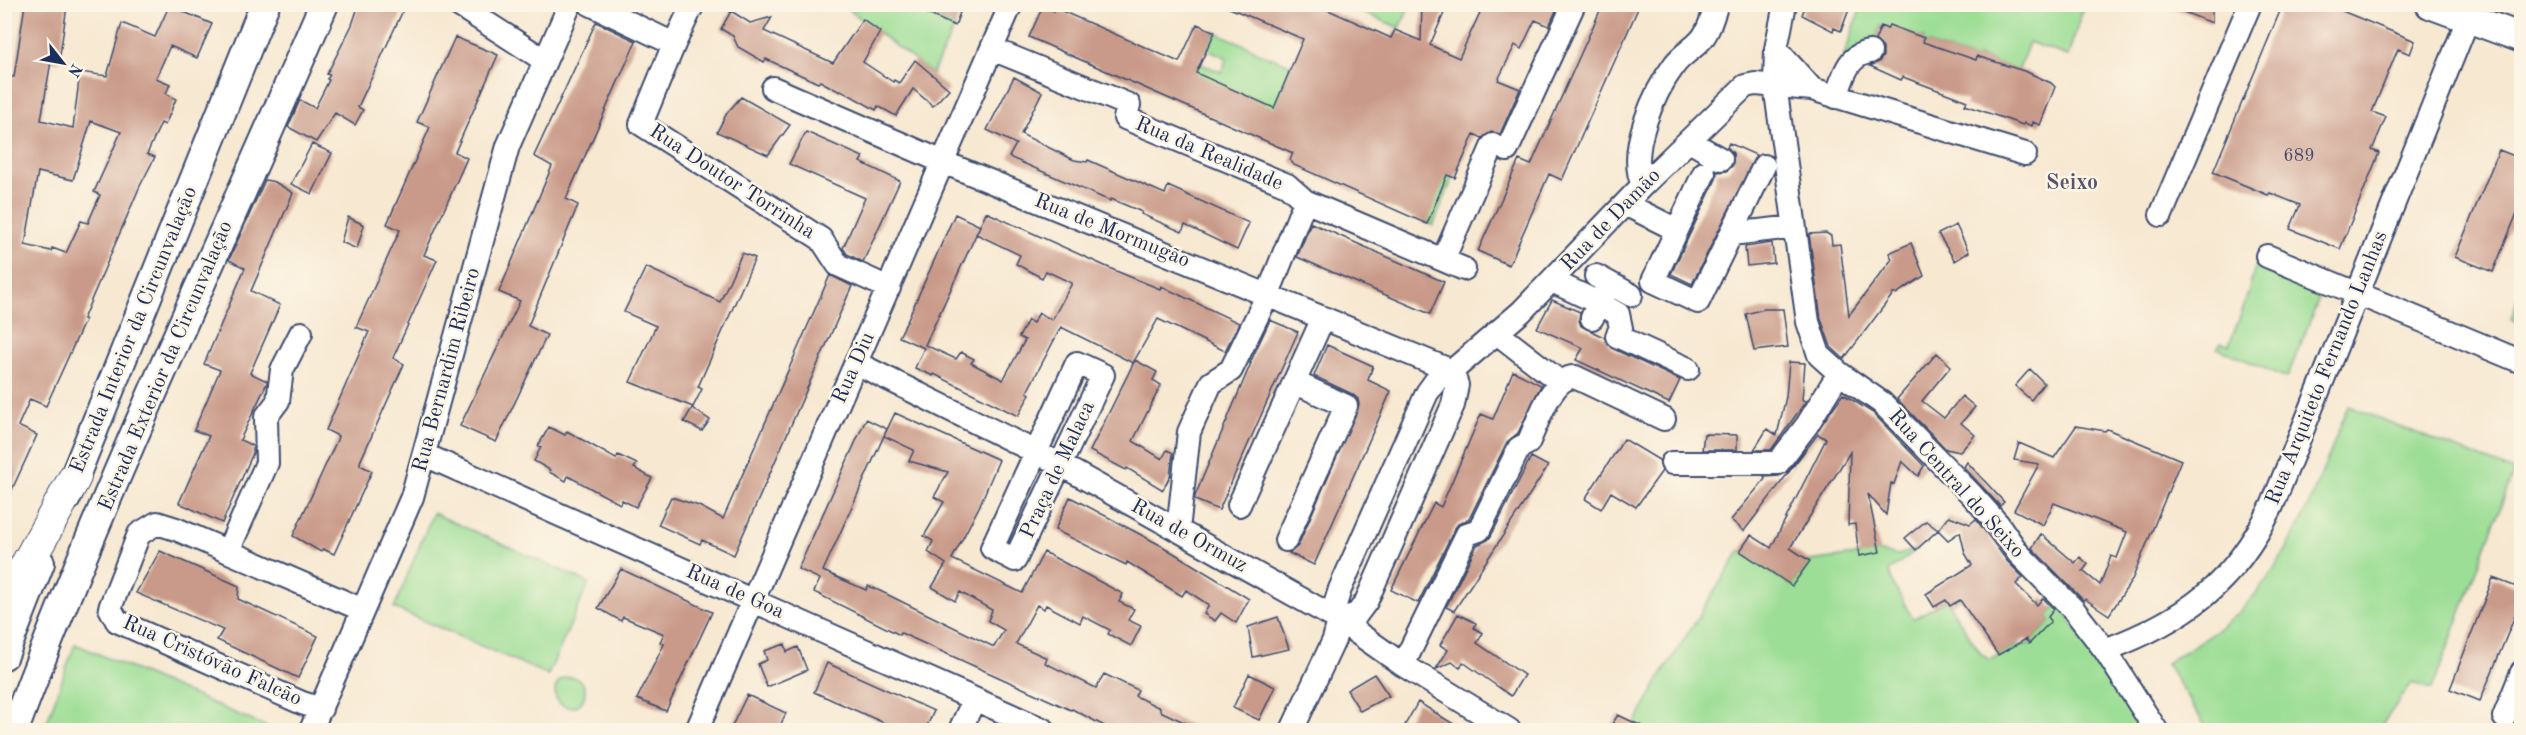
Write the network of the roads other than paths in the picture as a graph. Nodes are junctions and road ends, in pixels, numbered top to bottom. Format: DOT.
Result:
graph roads {
  1 [pos="265,4"];
  2 [pos="324,4"];
  3 [pos="457,4"];
  4 [pos="570,4"];
  5 [pos="590,4"];
  6 [pos="693,4"];
  7 [pos="1011,4"];
  8 [pos="1574,4"];
  9 [pos="1717,4"];
  10 [pos="1785,4"];
  11 [pos="2250,4"];
  12 [pos="2430,4"];
  13 [pos="2468,19"];
  14 [pos="2522,38"];
  15 [pos="674,44"];
  16 [pos="1776,49"];
  17 [pos="992,50"];
  18 [pos="1870,52"];
  19 [pos="544,60"];
  20 [pos="1774,85"];
  21 [pos="773,88"];
  22 [pos="1812,89"];
  23 [pos="1836,97"];
  24 [pos="1689,141"];
  25 [pos="2025,154"];
  26 [pos="944,162"];
  27 [pos="1764,166"];
  28 [pos="1643,185"];
  29 [pos="1305,201"];
  30 [pos="1625,204"];
  31 [pos="2161,215"];
  32 [pos="1794,227"];
  33 [pos="1677,230"];
  34 [pos="1731,234"];
  35 [pos="2267,256"];
  36 [pos="1443,260"];
  37 [pos="1464,269"];
  38 [pos="1552,281"];
  39 [pos="889,288"];
  40 [pos="1268,294"];
  41 [pos="2358,294"];
  42 [pos="1599,295"];
  43 [pos="1631,296"];
  44 [pos="1323,318"];
  45 [pos="301,333"];
  46 [pos="1497,333"];
  47 [pos="2522,362"];
  48 [pos="856,363"];
  49 [pos="1688,369"];
  50 [pos="1452,371"];
  51 [pos="1839,373"];
  52 [pos="1294,382"];
  53 [pos="1555,388"];
  54 [pos="1664,419"];
  55 [pos="1035,452"];
  56 [pos="425,455"];
  57 [pos="1672,463"];
  58 [pos="1061,465"];
  59 [pos="75,477"];
  60 [pos="1239,505"];
  61 [pos="1178,530"];
  62 [pos="1286,540"];
  63 [pos="228,551"];
  64 [pos="4,600"];
  65 [pos="754,601"];
  66 [pos="363,610"];
  67 [pos="1339,620"];
  68 [pos="2105,650"];
  69 [pos="4,655"];
  70 [pos="1403,665"];
  71 [pos="2522,672"];
  72 [pos="974,700"];
  73 [pos="321,709"];
  74 [pos="2504,717"];
  75 [pos="1033,728"];
  76 [pos="15,730"];
  77 [pos="311,730"];
  78 [pos="697,730"];
  79 [pos="960,730"];
  80 [pos="1292,730"];
  81 [pos="1509,730"];
  82 [pos="2156,730"];
  1 -- 59 [label="main road, Estrada Interior da Circunvalação"];
  2 -- 76 [label="main road, Estrada Exterior da Circunvalação"];
  3 -- 19 [label="street"];
  4 -- 19 [label="street, Rua Bernardim Ribeiro"];
  5 -- 15 [label="street"];
  6 -- 15 [label="street, Rua Doutor Torrinha"];
  7 -- 17 [label="street, Rua Diu"];
  8 -- 36 [label="street"];
  9 -- 28 [label="street"];
  10 -- 16 [label="street, Rua Central do Seixo"];
  11 -- 31 [label="street"];
  12 -- 13 [label="main road"];
  13 -- 14 [label="main road"];
  13 -- 41 [label="street, Rua Arquiteto Fernando Lanhas"];
  15 -- 39 [label="street, Rua Doutor Torrinha"];
  16 -- 20 [label="street, Rua Central do Seixo"];
  16 -- 22 [label="street"];
  17 -- 26 [label="street, Rua Diu"];
  17 -- 29 [label="street, Rua da Realidade"];
  18 -- 23 [label="street"];
  19 -- 56 [label="street, Rua Bernardim Ribeiro"];
  20 -- 22 [label="street, Rua de Damão"];
  20 -- 24 [label="street, Rua de Damão"];
  20 -- 32 [label="street, Rua Central do Seixo"];
  21 -- 26 [label="street, Rua de Mormugão"];
  22 -- 23 [label="street, Rua de Damão"];
  23 -- 25 [label="street, Rua de Damão"];
  24 -- 28 [label="street, Rua de Damão"];
  24 -- 33 [label="street"];
  26 -- 39 [label="street, Rua Diu"];
  26 -- 40 [label="street, Rua de Mormugão"];
  27 -- 34 [label="street"];
  28 -- 30 [label="street, Rua de Damão"];
  29 -- 36 [label="street, Rua da Realidade"];
  29 -- 40 [label="street, Rua da Realidade"];
  30 -- 33 [label="street"];
  30 -- 38 [label="street, Rua de Damão"];
  32 -- 34 [label="street"];
  32 -- 51 [label="street, Rua Central do Seixo"];
  33 -- 34 [label="street"];
  35 -- 41 [label="street"];
  36 -- 37 [label="street, Rua da Realidade"];
  38 -- 42 [label="street"];
  38 -- 46 [label="street, Rua de Damão"];
  39 -- 48 [label="street, Rua Diu"];
  40 -- 44 [label="street, Rua de Mormugão"];
  40 -- 61 [label="street, Rua da Realidade"];
  41 -- 47 [label="street"];
  41 -- 68 [label="street, Rua Arquiteto Fernando Lanhas"];
  42 -- 43 [label="street"];
  42 -- 49 [label="street"];
  44 -- 50 [label="street, Rua de Mormugão"];
  44 -- 52 [label="street"];
  45 -- 63 [label="street"];
  46 -- 50 [label="street, Rua de Damão"];
  46 -- 53 [label="street"];
  48 -- 55 [label="street, Rua de Ormuz"];
  48 -- 65 [label="street, Rua Diu"];
  50 -- 67 [label="street"];
  51 -- 57 [label="street"];
  51 -- 68 [label="street, Rua Central do Seixo"];
  52 -- 60 [label="street"];
  52 -- 62 [label="street"];
  53 -- 54 [label="street"];
  53 -- 70 [label="street"];
  55 -- 58 [label="street, Rua de Ormuz"];
  55 -- 58 [label="street, Praça de Malaca"];
  55 -- 58 [label="street, Praça de Malaca"];
  56 -- 65 [label="street, Rua de Goa"];
  56 -- 66 [label="street, Rua Bernardim Ribeiro"];
  58 -- 61 [label="street, Rua de Ormuz"];
  59 -- 64 [label="highway"];
  59 -- 69 [label="main road, Estrada Interior da Circunvalação"];
  61 -- 67 [label="street, Rua de Ormuz"];
  63 -- 66 [label="street, Rua Cristóvão Falcão"];
  63 -- 73 [label="street, Rua Cristóvão Falcão"];
  65 -- 72 [label="street, Rua de Goa"];
  65 -- 78 [label="street, Rua Diu"];
  66 -- 73 [label="street, Rua Bernardim Ribeiro"];
  67 -- 70 [label="street, Rua de Ormuz"];
  67 -- 80 [label="street"];
  68 -- 82 [label="street, Rua Central do Seixo"];
  70 -- 81 [label="street, Rua de Ormuz"];
  71 -- 74 [label="street"];
  72 -- 75 [label="street, Rua de Goa"];
  72 -- 79 [label="street"];
  73 -- 77 [label="street, Rua Bernardim Ribeiro"];
}
